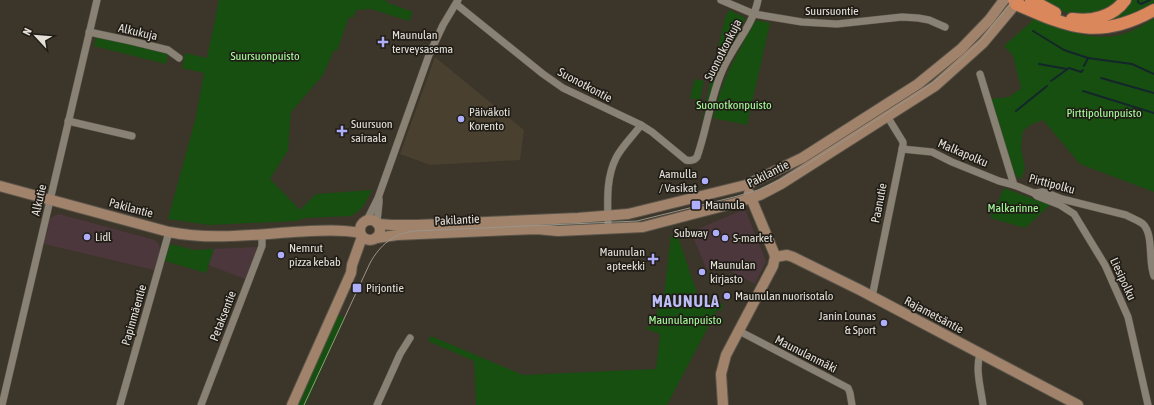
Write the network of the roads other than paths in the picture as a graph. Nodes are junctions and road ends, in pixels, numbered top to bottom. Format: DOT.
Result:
graph roads {
  1 [pos="97,0"];
  2 [pos="721,0"];
  3 [pos="758,0"];
  4 [pos="1004,0"];
  5 [pos="1030,0"];
  6 [pos="1125,0"];
  7 [pos="1016,1"];
  8 [pos="457,2"];
  9 [pos="1154,10"];
  10 [pos="754,14"];
  11 [pos="945,28"];
  12 [pos="90,32"];
  13 [pos="179,58"];
  14 [pos="980,74"];
  15 [pos="887,116"];
  16 [pos="68,121"];
  17 [pos="641,125"];
  18 [pos="132,136"];
  19 [pos="902,149"];
  20 [pos="690,161"];
  21 [pos="746,185"];
  22 [pos="1014,185"];
  23 [pos="0,186"];
  24 [pos="1034,192"];
  25 [pos="378,198"];
  26 [pos="750,198"];
  27 [pos="50,199"];
  28 [pos="608,216"];
  29 [pos="366,220"];
  30 [pos="378,223"];
  31 [pos="608,229"];
  32 [pos="330,230"];
  33 [pos="170,232"];
  34 [pos="262,234"];
  35 [pos="367,237"];
  36 [pos="775,257"];
  37 [pos="1154,276"];
  38 [pos="872,296"];
  39 [pos="739,331"];
  40 [pos="410,338"];
  41 [pos="980,354"];
  42 [pos="2,405"];
  43 [pos="120,405"];
  44 [pos="201,405"];
  45 [pos="292,405"];
  46 [pos="377,405"];
  47 [pos="723,405"];
  48 [pos="852,405"];
  49 [pos="983,405"];
  50 [pos="1078,405"];
  51 [pos="1148,405"];
  1 -- 12 [label="street, Alkutie"];
  2 -- 10 [label="street, Suursuontie"];
  3 -- 10 [label="street, Suonotkonkuja"];
  4 -- 21 [label="main road, Pakilantie"];
  5 -- 6 [label="highway"];
  7 -- 9 [label="highway"];
  7 -- 15 [label="main road, Pakilantie"];
  8 -- 17 [label="street, Suonotkontie"];
  8 -- 25 [label="street"];
  10 -- 11 [label="street, Suursuontie"];
  10 -- 20 [label="street, Suonotkonkuja"];
  12 -- 13 [label="street, Alkukuja"];
  12 -- 16 [label="street, Alkutie"];
  14 -- 22 [label="street, Pirttipolku"];
  15 -- 19 [label="street, Paanutie"];
  15 -- 26 [label="main road, Pakilantie"];
  16 -- 18 [label="street"];
  16 -- 27 [label="street, Alkutie"];
  17 -- 20 [label="street, Suonotkontie"];
  17 -- 28 [label="street"];
  19 -- 22 [label="street, Malkapolku"];
  19 -- 38 [label="street, Paanutie"];
  21 -- 26 [label="main road"];
  21 -- 28 [label="main road, Pakilantie"];
  22 -- 24 [label="street, Pirttipolku"];
  23 -- 27 [label="main road, Pakilantie"];
  24 -- 37 [label="street, Pirttipolku"];
  24 -- 51 [label="street, Liesipolku"];
  25 -- 29 [label="street"];
  25 -- 30 [label="street"];
  26 -- 31 [label="main road, Pakilantie"];
  26 -- 36 [label="main road"];
  27 -- 33 [label="main road, Pakilantie"];
  27 -- 42 [label="street, Alkutie"];
  28 -- 30 [label="main road, Pakilantie"];
  28 -- 31 [label="street"];
  29 -- 30 [label="main road"];
  29 -- 32 [label="main road, Pakilantie"];
  29 -- 35 [label="main road"];
  30 -- 35 [label="main road"];
  31 -- 35 [label="main road, Pakilantie"];
  32 -- 34 [label="main road, Pakilantie"];
  32 -- 35 [label="main road, Pakilantie"];
  33 -- 34 [label="main road, Pakilantie"];
  33 -- 43 [label="street, Papinmäentie"];
  34 -- 44 [label="street, Petaksentie"];
  35 -- 45 [label="main road"];
  36 -- 38 [label="main road, Rajametsäntie"];
  36 -- 39 [label="main road"];
  38 -- 41 [label="main road, Rajametsäntie"];
  39 -- 47 [label="main road"];
  39 -- 48 [label="street, Maunulanmäki"];
  40 -- 46 [label="street"];
  41 -- 49 [label="street"];
  41 -- 50 [label="main road, Rajametsäntie"];
}
